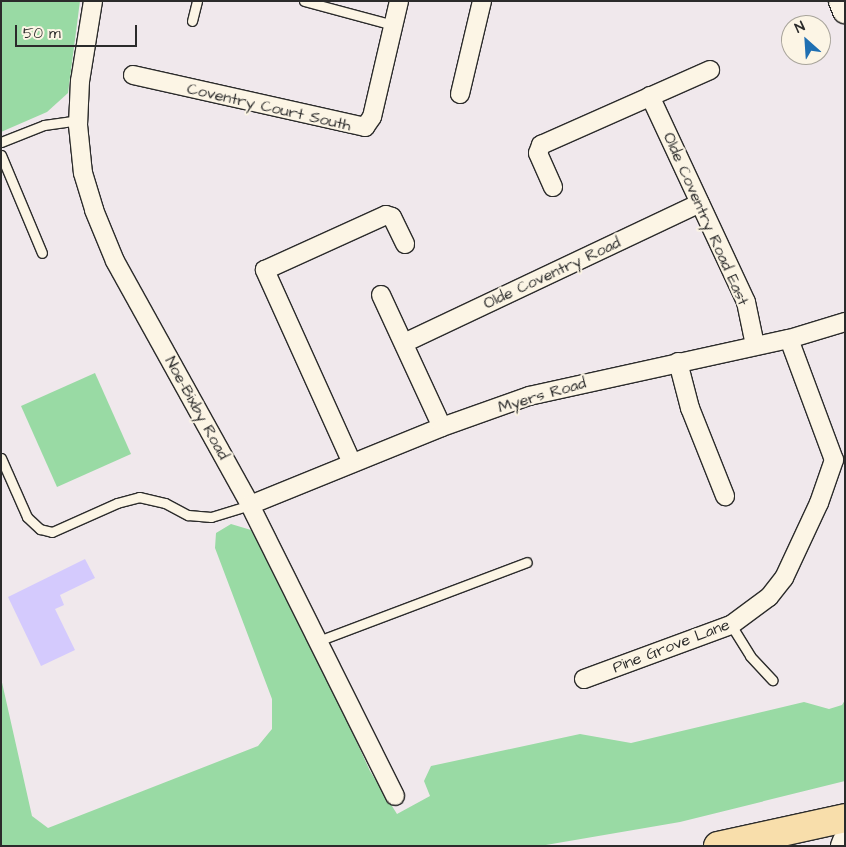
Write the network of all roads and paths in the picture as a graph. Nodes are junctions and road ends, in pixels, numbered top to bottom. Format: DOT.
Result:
graph roads {
  1 [pos="93,1"];
  2 [pos="197,1"];
  3 [pos="304,1"];
  4 [pos="399,1"];
  5 [pos="482,1"];
  6 [pos="841,1"];
  7 [pos="845,11"];
  8 [pos="192,21"];
  9 [pos="394,25"];
  10 [pos="710,70"];
  11 [pos="133,75"];
  12 [pos="460,94"];
  13 [pos="650,96"];
  14 [pos="78,120"];
  15 [pos="1,142"];
  16 [pos="1,155"];
  17 [pos="553,187"];
  18 [pos="700,203"];
  19 [pos="405,244"];
  20 [pos="42,253"];
  21 [pos="381,295"];
  22 [pos="845,322"];
  23 [pos="789,339"];
  24 [pos="404,343"];
  25 [pos="755,345"];
  26 [pos="678,362"];
  27 [pos="442,427"];
  28 [pos="1,458"];
  29 [pos="352,463"];
  30 [pos="725,496"];
  31 [pos="250,504"];
  32 [pos="528,562"];
  33 [pos="731,625"];
  34 [pos="318,641"];
  35 [pos="584,679"];
  36 [pos="772,680"];
  37 [pos="396,796"];
  38 [pos="845,812"];
  39 [pos="845,818"];
  40 [pos="747,840"];
  41 [pos="845,841"];
  42 [pos="718,846"];
  43 [pos="843,846"];
  1 -- 14 [label="street, Noe-Bixby Road"];
  2 -- 8 [label="lane"];
  3 -- 9 [label="lane"];
  4 -- 9 [label="street, Coventry Court South"];
  5 -- 12 [label="street"];
  6 -- 7 [label="street"];
  9 -- 11 [label="street, Coventry Court South"];
  10 -- 13 [label="street"];
  13 -- 17 [label="street"];
  13 -- 18 [label="street, Olde Coventry Road East"];
  14 -- 15 [label="lane"];
  14 -- 31 [label="street, Noe-Bixby Road"];
  16 -- 20 [label="lane"];
  18 -- 24 [label="street, Olde Coventry Road"];
  18 -- 25 [label="street, Olde Coventry Road East"];
  19 -- 29 [label="street"];
  21 -- 24 [label="street"];
  22 -- 23 [label="street, Myers Road"];
  23 -- 25 [label="street, Myers Road"];
  23 -- 33 [label="street, Pine Grove Lane"];
  24 -- 27 [label="street"];
  25 -- 26 [label="street, Myers Road"];
  26 -- 27 [label="street, Myers Road"];
  26 -- 30 [label="street"];
  27 -- 29 [label="street, Myers Road"];
  28 -- 31 [label="lane"];
  29 -- 31 [label="street, Myers Road"];
  31 -- 34 [label="street, Noe-Bixby Road"];
  32 -- 34 [label="lane"];
  33 -- 35 [label="street, Pine Grove Lane"];
  33 -- 36 [label="lane"];
  34 -- 37 [label="street, Noe-Bixby Road"];
  38 -- 40 [label="highway"];
  39 -- 40 [label="highway"];
  40 -- 42 [label="highway"];
  41 -- 43 [label="street"];
}
